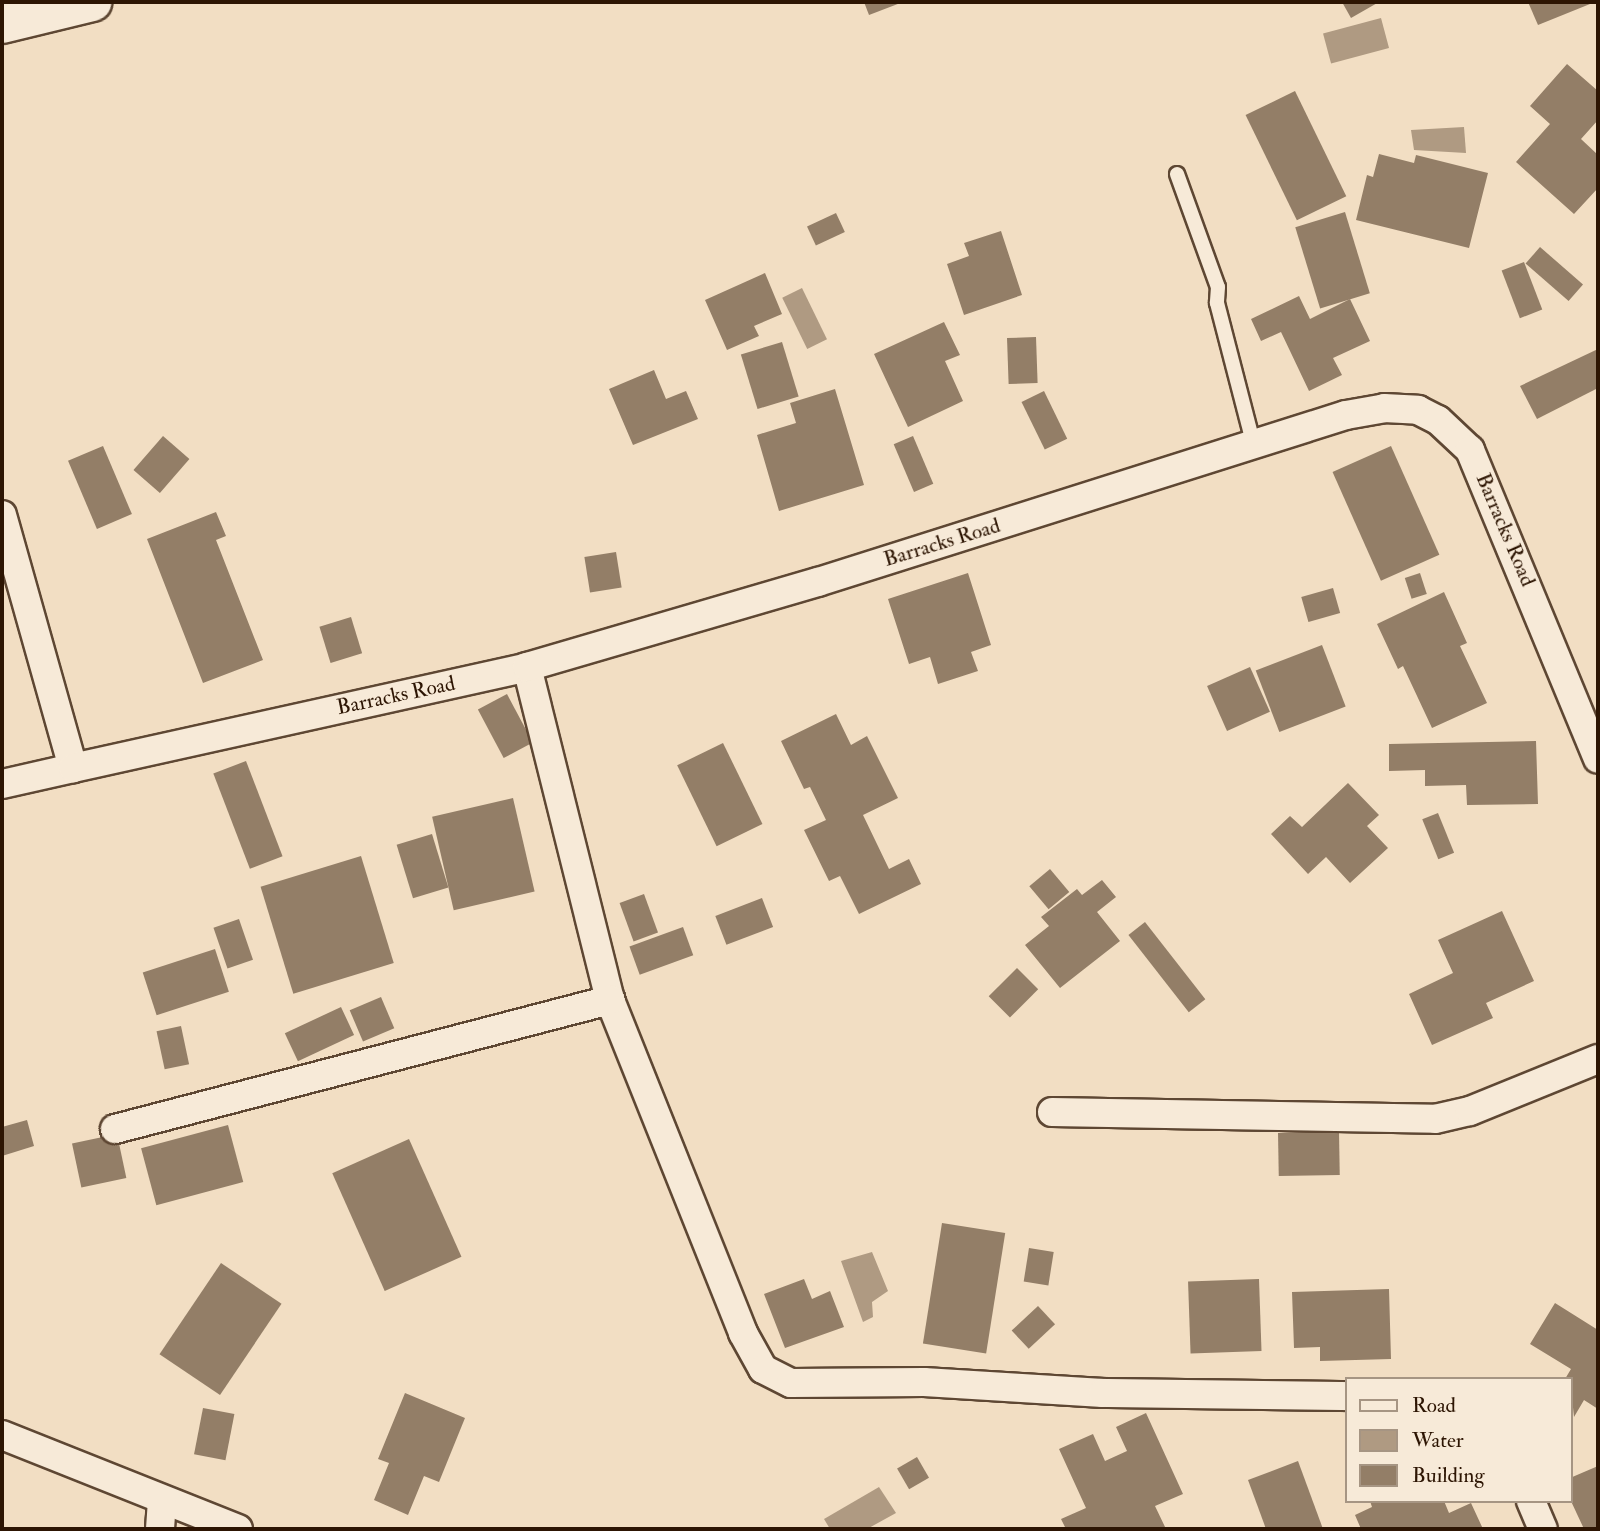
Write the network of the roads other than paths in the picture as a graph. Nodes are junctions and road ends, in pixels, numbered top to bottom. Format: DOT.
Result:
graph roads {
  1 [pos="92,2"];
  2 [pos="2,24"];
  3 [pos="1177,174"];
  4 [pos="1254,446"];
  5 [pos="2,515"];
  6 [pos="527,667"];
  7 [pos="1598,759"];
  8 [pos="73,768"];
  9 [pos="2,785"];
  10 [pos="610,1000"];
  11 [pos="1598,1059"];
  12 [pos="1052,1112"];
  13 [pos="115,1129"];
  14 [pos="1344,1396"];
  15 [pos="2,1435"];
  16 [pos="162,1500"];
  17 [pos="1532,1503"];
  18 [pos="160,1529"];
  19 [pos="238,1529"];
  20 [pos="1543,1529"];
  1 -- 2 [label="main road"];
  3 -- 4 [label="lane"];
  4 -- 6 [label="street, Barracks Road"];
  4 -- 7 [label="street, Barracks Road"];
  5 -- 8 [label="street"];
  6 -- 8 [label="street, Barracks Road"];
  6 -- 10 [label="street"];
  8 -- 9 [label="street, Barracks Road"];
  10 -- 13 [label="street"];
  10 -- 14 [label="street"];
  11 -- 12 [label="street"];
  15 -- 16 [label="street"];
  16 -- 18 [label="street"];
  16 -- 19 [label="street"];
  17 -- 20 [label="street"];
}
